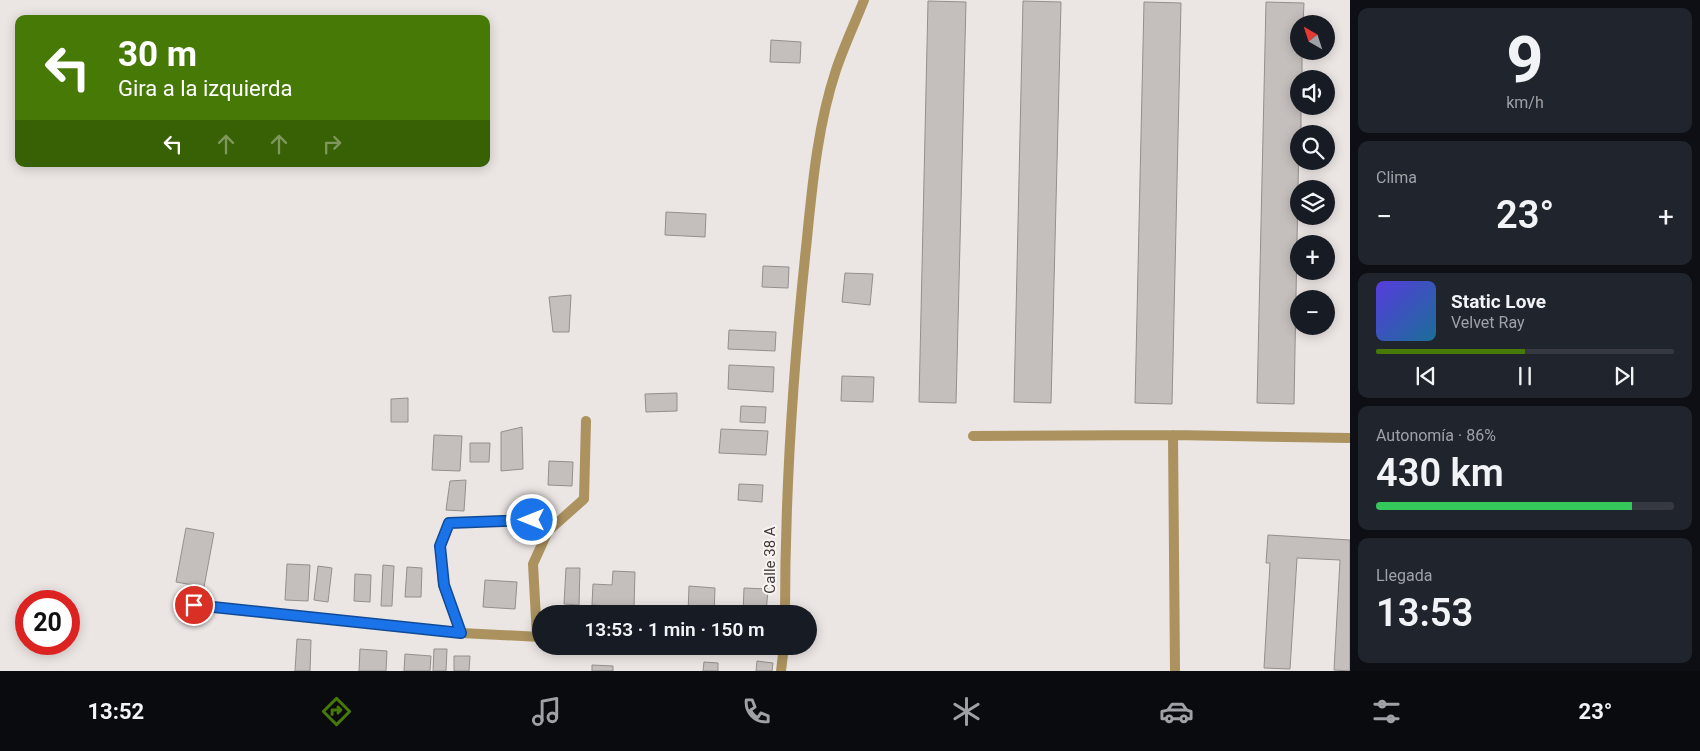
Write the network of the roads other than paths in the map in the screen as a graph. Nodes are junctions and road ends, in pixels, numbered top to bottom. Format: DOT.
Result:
graph roads {
  1 [pos="864,0"];
  2 [pos="586,421"];
  3 [pos="1173,435"];
  4 [pos="973,436"];
  5 [pos="1350,438"];
  6 [pos="548,531"];
  7 [pos="194,605"];
  8 [pos="536,605"];
  9 [pos="785,605"];
  10 [pos="461,633"];
  11 [pos="532,637"];
  12 [pos="783,655"];
  13 [pos="781,671"];
  14 [pos="1175,671"];
  1 -- 9 [label="street, Calle 38 A"];
  2 -- 6 [label="street"];
  3 -- 4 [label="street"];
  3 -- 5 [label="street"];
  3 -- 14 [label="street"];
  6 -- 8 [label="street"];
  6 -- 10 [label="street"];
  7 -- 10 [label="street"];
  10 -- 11 [label="street"];
  12 -- 13 [label="street"];
}
